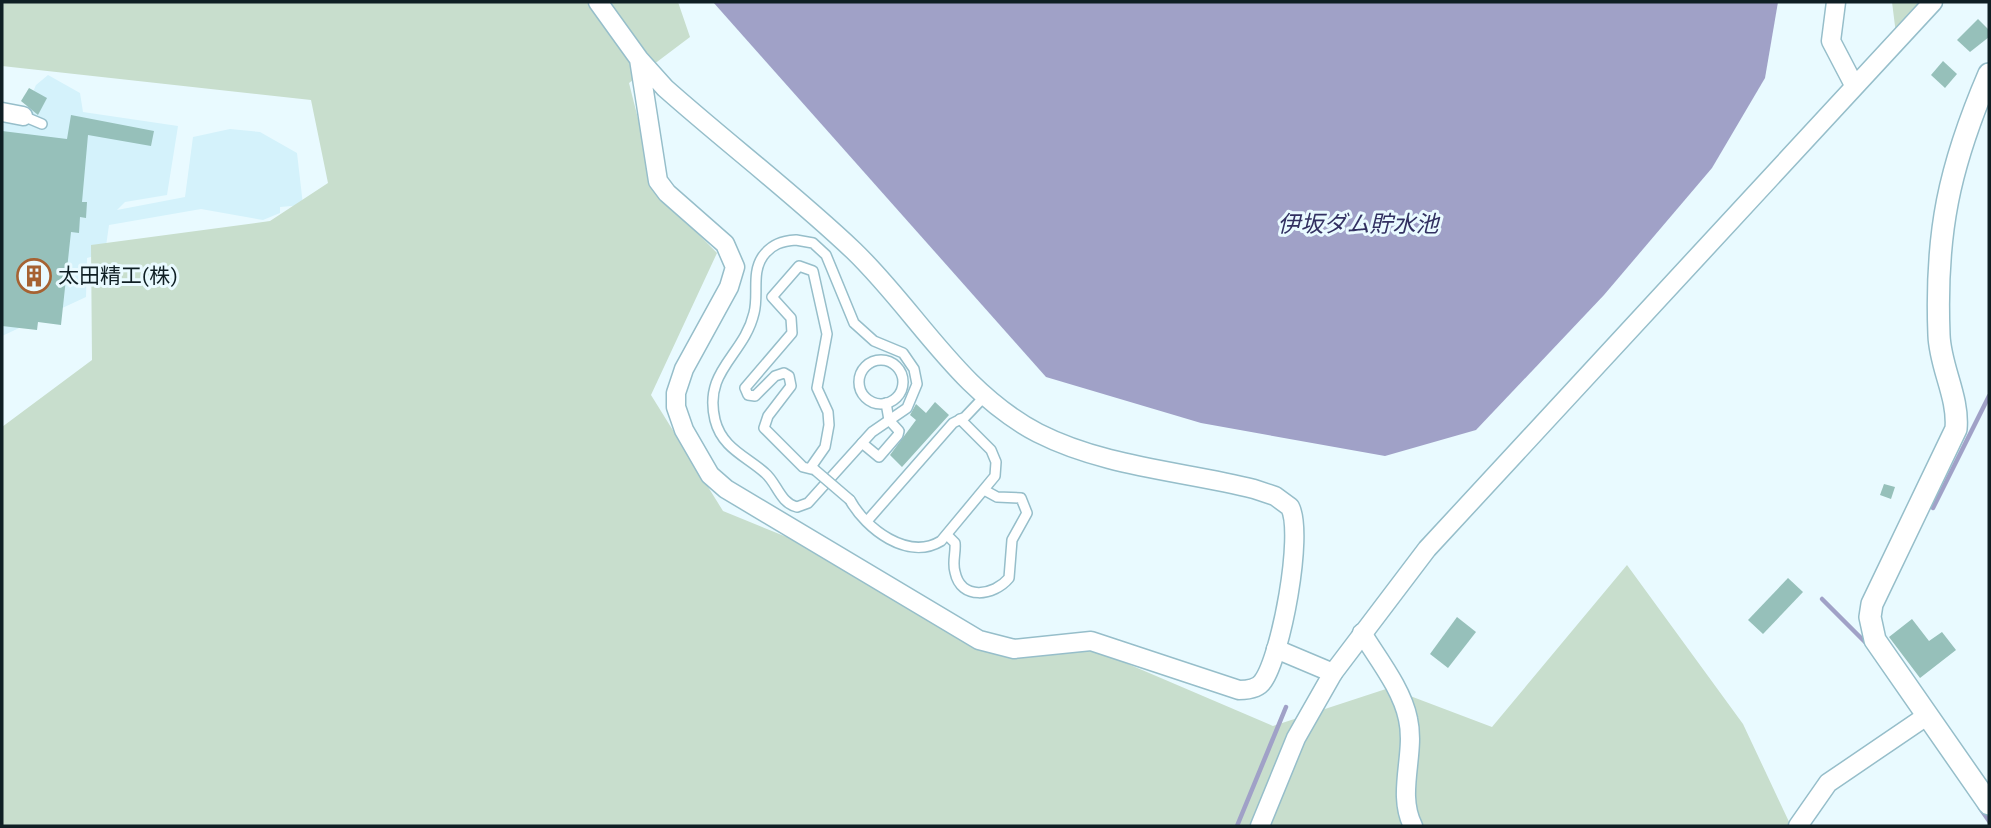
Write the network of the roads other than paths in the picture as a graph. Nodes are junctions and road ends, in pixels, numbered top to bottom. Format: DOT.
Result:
graph roads {
  1 [pos="598,2"];
  2 [pos="1836,2"];
  3 [pos="1933,2"];
  4 [pos="639,59"];
  5 [pos="1989,74"];
  6 [pos="1854,85"];
  7 [pos="2,112"];
  8 [pos="23,116"];
  9 [pos="42,124"];
  10 [pos="984,397"];
  11 [pos="886,403"];
  12 [pos="960,419"];
  13 [pos="889,420"];
  14 [pos="862,443"];
  15 [pos="813,468"];
  16 [pos="986,491"];
  17 [pos="868,520"];
  18 [pos="948,536"];
  19 [pos="1362,634"];
  20 [pos="1276,649"];
  21 [pos="1334,673"];
  22 [pos="1923,719"];
  23 [pos="1989,804"];
  24 [pos="1260,826"];
  25 [pos="1413,826"];
  26 [pos="1798,826"];
  1 -- 4 [label="street"];
  2 -- 6 [label="street"];
  3 -- 6 [label="street"];
  4 -- 10 [label="street"];
  4 -- 20 [label="street"];
  5 -- 22 [label="street"];
  6 -- 19 [label="street"];
  7 -- 8 [label="street"];
  8 -- 9 [label="lane"];
  10 -- 12 [label="lane"];
  10 -- 20 [label="street"];
  11 -- 11 [label="lane"];
  11 -- 13 [label="lane"];
  12 -- 16 [label="lane"];
  12 -- 17 [label="lane"];
  13 -- 14 [label="lane"];
  13 -- 14 [label="lane"];
  13 -- 14 [label="lane"];
  15 -- 15 [label="lane"];
  15 -- 17 [label="lane, bridge"];
  16 -- 18 [label="lane"];
  16 -- 18 [label="lane"];
  17 -- 18 [label="lane"];
  19 -- 21 [label="street"];
  19 -- 25 [label="street"];
  20 -- 21 [label="street"];
  21 -- 24 [label="street"];
  22 -- 23 [label="street"];
  22 -- 26 [label="street"];
}
